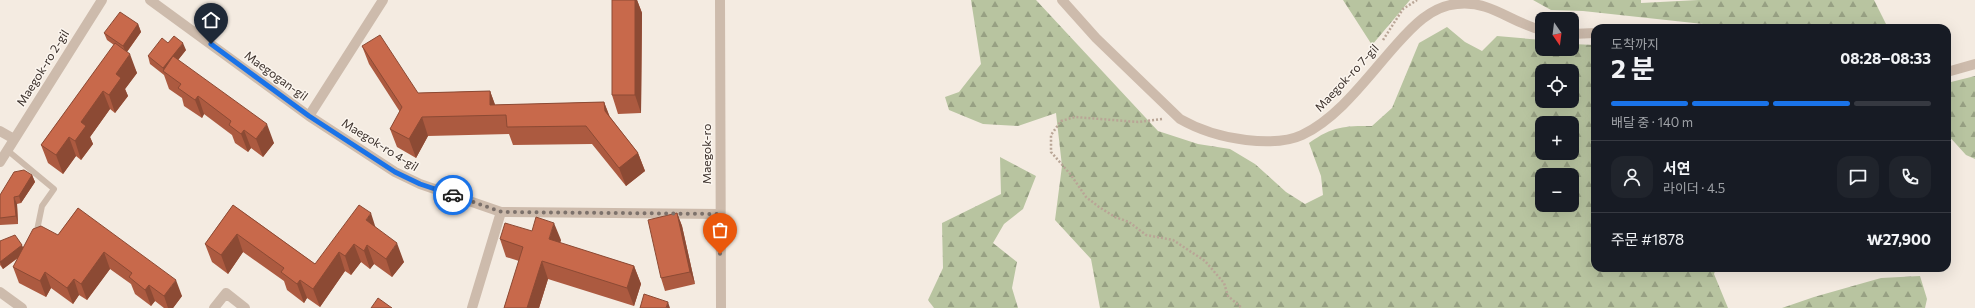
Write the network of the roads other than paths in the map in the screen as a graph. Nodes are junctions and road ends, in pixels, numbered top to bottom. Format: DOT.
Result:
graph roads {
  1 [pos="102,0"];
  2 [pos="150,0"];
  3 [pos="383,0"];
  4 [pos="720,0"];
  5 [pos="1062,0"];
  6 [pos="1535,29"];
  7 [pos="1591,33"];
  8 [pos="1579,34"];
  9 [pos="1975,64"];
  10 [pos="1951,71"];
  11 [pos="309,116"];
  12 [pos="0,130"];
  13 [pos="14,139"];
  14 [pos="7,150"];
  15 [pos="0,162"];
  16 [pos="502,212"];
  17 [pos="720,214"];
  18 [pos="35,237"];
  19 [pos="0,292"];
  20 [pos="22,308"];
  21 [pos="214,308"];
  22 [pos="245,308"];
  23 [pos="472,308"];
  24 [pos="721,308"];
  1 -- 13 [label="street, Maegok-ro 2-gil"];
  2 -- 11 [label="street, Maegogan-gil"];
  3 -- 11 [label="street"];
  4 -- 17 [label="street, Maegok-ro"];
  5 -- 6 [label="street, Maegok-ro 7-gil"];
  7 -- 8 [label="street"];
  9 -- 10 [label="street"];
  11 -- 16 [label="street, Maegok-ro 4-gil"];
  12 -- 13 [label="street"];
  13 -- 14 [label="street, Maegok-ro 2-gil"];
  14 -- 15 [label="street, Maegok-ro 2-gil"];
  14 -- 18 [label="lane"];
  16 -- 17 [label="street, Maegok-ro 4-gil"];
  16 -- 23 [label="street"];
  17 -- 24 [label="street, Maegok-ro"];
  19 -- 20 [label="street"];
  21 -- 22 [label="street"];
}
